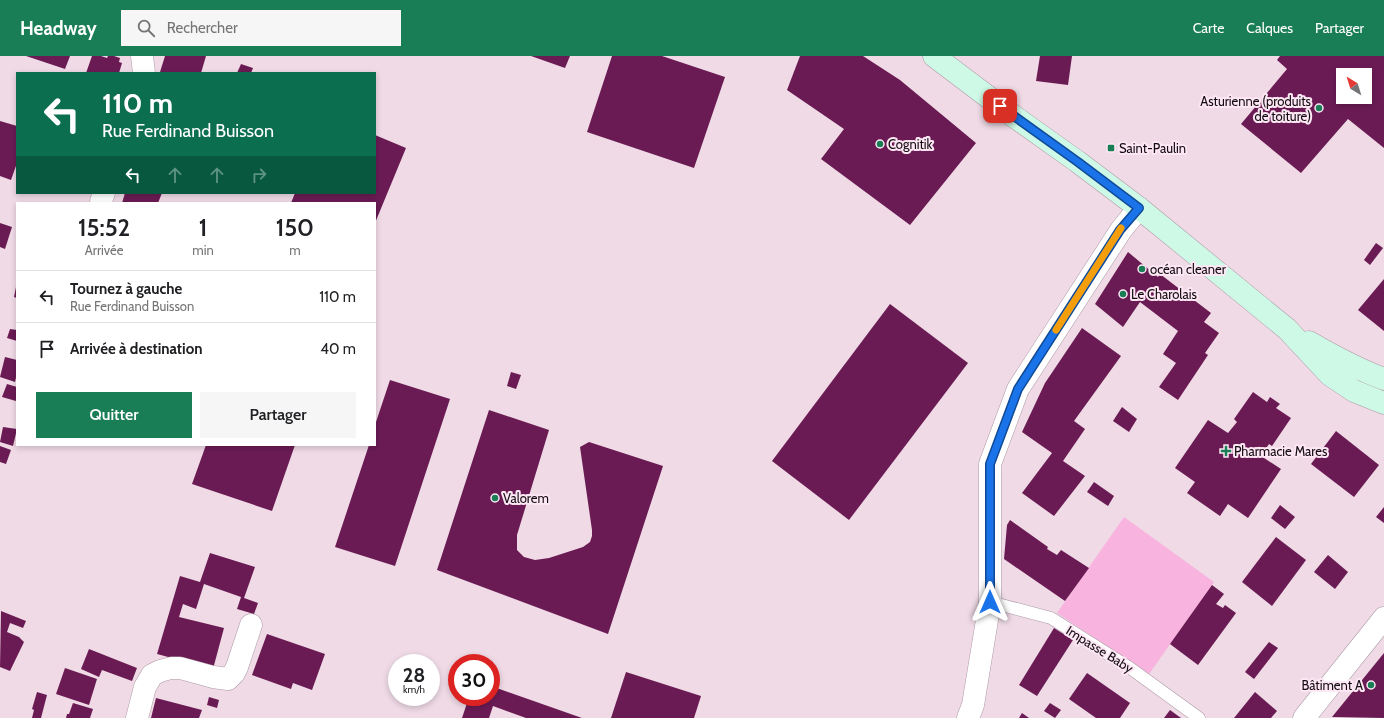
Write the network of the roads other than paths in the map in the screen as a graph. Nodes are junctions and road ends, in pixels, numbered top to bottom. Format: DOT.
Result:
graph roads {
  1 [pos="142,56"];
  2 [pos="934,56"];
  3 [pos="144,72"];
  4 [pos="1139,208"];
  5 [pos="1287,329"];
  6 [pos="1384,379"];
  7 [pos="1384,403"];
  8 [pos="990,602"];
  9 [pos="1384,618"];
  10 [pos="251,625"];
  11 [pos="137,718"];
  12 [pos="968,718"];
  13 [pos="1199,718"];
  14 [pos="1304,718"];
  1 -- 3 [label="street"];
  2 -- 4 [label="street"];
  4 -- 5 [label="street"];
  4 -- 8 [label="street"];
  5 -- 6 [label="street"];
  5 -- 7 [label="street"];
  8 -- 12 [label="street"];
  8 -- 13 [label="lane, Impasse Baby"];
  9 -- 14 [label="street"];
  10 -- 11 [label="street"];
}
